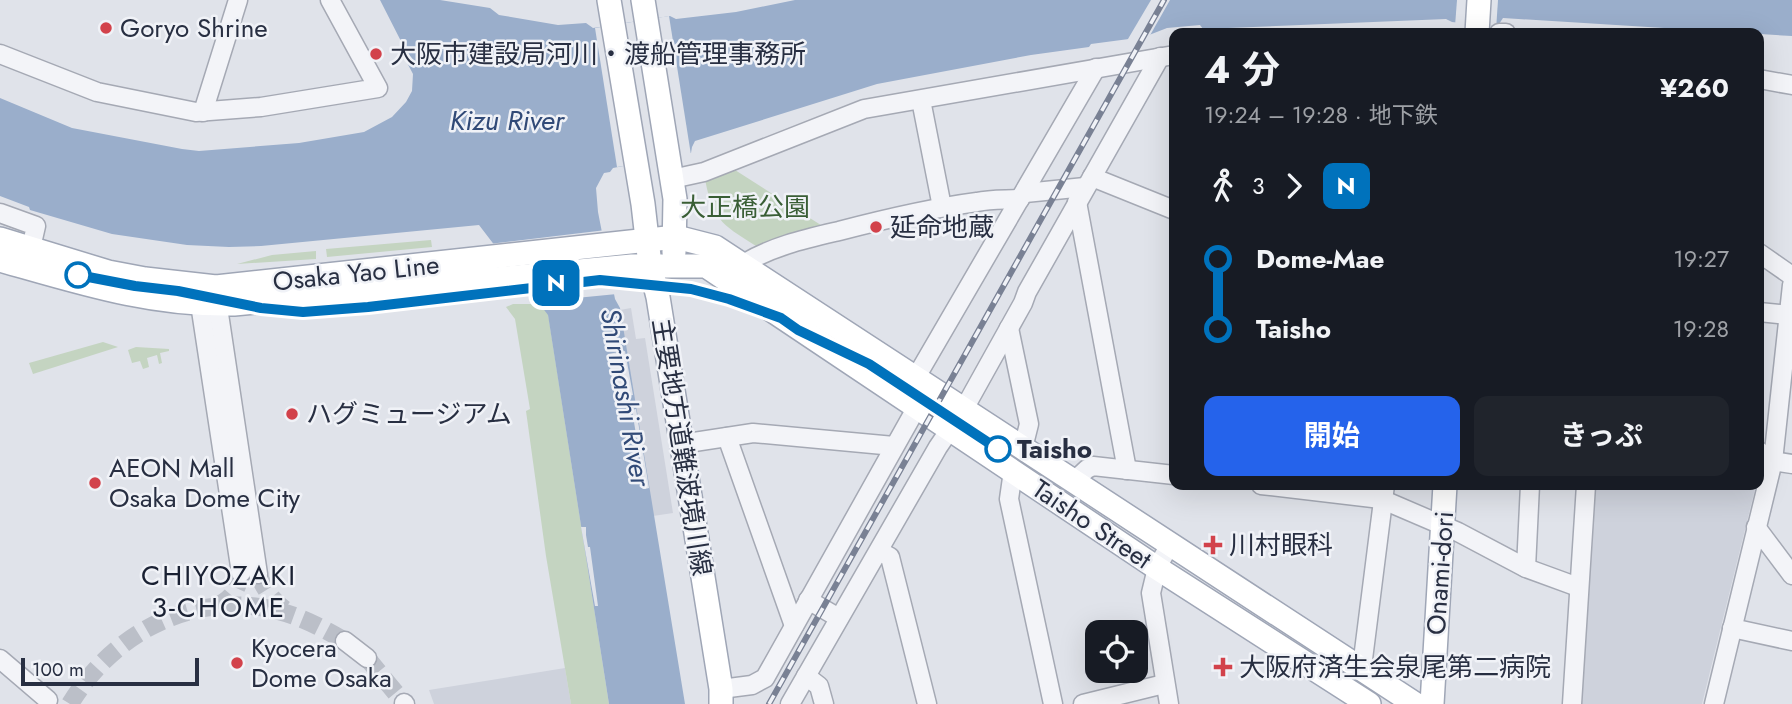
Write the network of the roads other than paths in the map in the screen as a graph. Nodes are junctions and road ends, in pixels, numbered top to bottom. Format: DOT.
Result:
graph roads {
  1 [pos="238,0"];
  2 [pos="330,0"];
  3 [pos="610,0"];
  4 [pos="1479,0"];
  5 [pos="645,10"];
  6 [pos="1483,28"];
  7 [pos="0,54"];
  8 [pos="1167,56"];
  9 [pos="1096,68"];
  10 [pos="1764,82"];
  11 [pos="1792,85"];
  12 [pos="921,100"];
  13 [pos="203,112"];
  14 [pos="670,169"];
  15 [pos="1085,189"];
  16 [pos="1023,196"];
  17 [pos="942,207"];
  18 [pos="1169,209"];
  19 [pos="0,213"];
  20 [pos="676,237"];
  21 [pos="0,239"];
  22 [pos="647,241"];
  23 [pos="30,248"];
  24 [pos="616,256"];
  25 [pos="1764,256"];
  26 [pos="0,260"];
  27 [pos="673,264"];
  28 [pos="743,264"];
  29 [pos="650,265"];
  30 [pos="1792,276"];
  31 [pos="208,295"];
  32 [pos="658,298"];
  33 [pos="1791,301"];
  34 [pos="1764,310"];
  35 [pos="1009,328"];
  36 [pos="920,391"];
  37 [pos="964,409"];
  38 [pos="949,429"];
  39 [pos="727,437"];
  40 [pos="681,444"];
  41 [pos="894,446"];
  42 [pos="1023,449"];
  43 [pos="1766,456"];
  44 [pos="1792,464"];
  45 [pos="1127,470"];
  46 [pos="1013,471"];
  47 [pos="1169,474"];
  48 [pos="1074,481"];
  49 [pos="1339,490"];
  50 [pos="1445,490"];
  51 [pos="1530,490"];
  52 [pos="1586,490"];
  53 [pos="1761,490"];
  54 [pos="1384,493"];
  55 [pos="1443,525"];
  56 [pos="1756,527"];
  57 [pos="1170,544"];
  58 [pos="879,551"];
  59 [pos="1157,568"];
  60 [pos="1525,568"];
  61 [pos="249,573"];
  62 [pos="1792,575"];
  63 [pos="1578,587"];
  64 [pos="808,600"];
  65 [pos="839,618"];
  66 [pos="794,626"];
  67 [pos="1732,628"];
  68 [pos="345,641"];
  69 [pos="1792,641"];
  70 [pos="367,658"];
  71 [pos="0,659"];
  72 [pos="1362,667"];
  73 [pos="806,677"];
  74 [pos="1164,684"];
  75 [pos="721,696"];
  76 [pos="45,701"];
  77 [pos="790,704"];
  78 [pos="824,704"];
  79 [pos="928,704"];
  80 [pos="1052,704"];
  81 [pos="1083,704"];
  82 [pos="1168,704"];
  83 [pos="1367,704"];
  84 [pos="1415,704"];
  85 [pos="1432,704"];
  86 [pos="1572,704"];
  87 [pos="1714,704"];
  1 -- 13 [label="street"];
  2 -- 13 [label="street"];
  3 -- 22 [label="main road, 主要地方道難波境川線"];
  4 -- 6 [label="main road"];
  5 -- 14 [label="main road"];
  7 -- 13 [label="street"];
  8 -- 9 [label="street"];
  8 -- 15 [label="street"];
  9 -- 12 [label="street"];
  9 -- 16 [label="street"];
  10 -- 11 [label="street"];
  12 -- 14 [label="street"];
  12 -- 17 [label="street"];
  14 -- 20 [label="main road"];
  15 -- 16 [label="street"];
  15 -- 18 [label="street"];
  15 -- 35 [label="street"];
  15 -- 45 [label="street"];
  16 -- 17 [label="street"];
  16 -- 36 [label="street"];
  17 -- 28 [label="street"];
  19 -- 23 [label="street"];
  20 -- 22 [label="main road, Osaka Yao Line"];
  20 -- 27 [label="main road"];
  20 -- 28 [label="main road, Taisho Street"];
  21 -- 23 [label="main road, Osaka Yao Line"];
  22 -- 24 [label="main road, Osaka Yao Line"];
  22 -- 29 [label="main road, 主要地方道難波境川線"];
  23 -- 31 [label="main road, Osaka Yao Line"];
  24 -- 29 [label="main road, Osaka Yao Line"];
  24 -- 31 [label="main road, Osaka Yao Line"];
  24 -- 31 [label="main road, Osaka Yao Line"];
  25 -- 30 [label="street"];
  26 -- 31 [label="main road, Osaka Yao Line"];
  27 -- 29 [label="main road, Osaka Yao Line"];
  27 -- 32 [label="main road"];
  27 -- 36 [label="main road, Taisho Street"];
  28 -- 36 [label="main road, Taisho Street"];
  29 -- 32 [label="main road, 主要地方道難波境川線"];
  31 -- 61 [label="street"];
  32 -- 40 [label="main road, 主要地方道難波境川線"];
  33 -- 34 [label="street"];
  33 -- 43 [label="street"];
  35 -- 37 [label="street"];
  35 -- 42 [label="street"];
  36 -- 37 [label="main road, Taisho Street"];
  36 -- 38 [label="main road, Taisho Street"];
  36 -- 41 [label="street"];
  37 -- 38 [label="street"];
  37 -- 42 [label="main road, Taisho Street"];
  38 -- 46 [label="main road, Taisho Street"];
  38 -- 58 [label="street"];
  39 -- 40 [label="street"];
  39 -- 41 [label="street"];
  39 -- 66 [label="street"];
  40 -- 75 [label="main road, 主要地方道難波境川線"];
  41 -- 64 [label="street"];
  42 -- 48 [label="main road, Taisho Street"];
  43 -- 44 [label="street"];
  45 -- 47 [label="street"];
  45 -- 48 [label="street"];
  46 -- 59 [label="main road, Taisho Street"];
  46 -- 80 [label="street"];
  48 -- 57 [label="main road, Taisho Street"];
  49 -- 54 [label="street"];
  50 -- 55 [label="main road, Onami-dori"];
  51 -- 60 [label="street"];
  52 -- 63 [label="street"];
  53 -- 56 [label="street"];
  54 -- 55 [label="street"];
  54 -- 72 [label="street"];
  55 -- 60 [label="street"];
  55 -- 85 [label="main road, Onami-dori"];
  56 -- 62 [label="street"];
  56 -- 67 [label="street"];
  57 -- 59 [label="street"];
  57 -- 72 [label="main road, Taisho Street"];
  58 -- 65 [label="street"];
  58 -- 79 [label="street"];
  59 -- 74 [label="street"];
  59 -- 83 [label="main road, Taisho Street"];
  60 -- 63 [label="street"];
  63 -- 86 [label="street"];
  64 -- 65 [label="street"];
  64 -- 66 [label="street"];
  65 -- 73 [label="street"];
  66 -- 75 [label="street"];
  67 -- 69 [label="street"];
  67 -- 87 [label="street"];
  68 -- 70 [label="street"];
  71 -- 76 [label="street"];
  72 -- 84 [label="main road, Taisho Street"];
  73 -- 77 [label="street"];
  73 -- 78 [label="street"];
  74 -- 81 [label="street"];
  74 -- 82 [label="street"];
}
